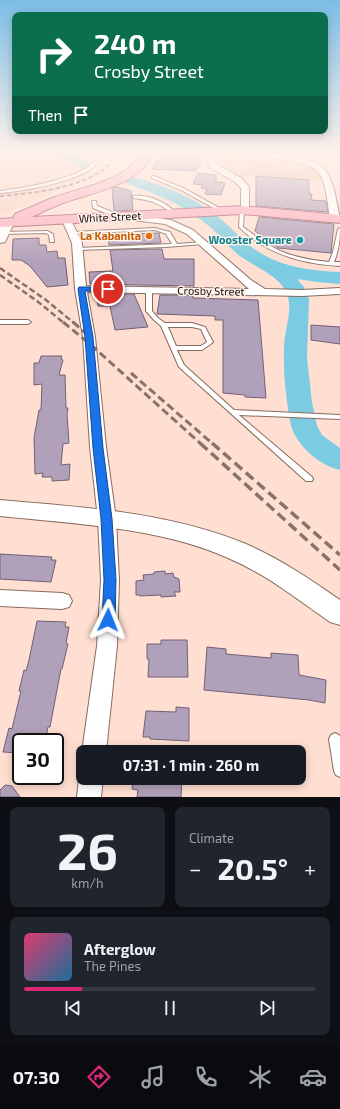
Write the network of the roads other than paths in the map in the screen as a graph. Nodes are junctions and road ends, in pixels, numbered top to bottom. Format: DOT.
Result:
graph roads {
  1 [pos="21,189"];
  2 [pos="72,189"];
  3 [pos="90,189"];
  4 [pos="182,189"];
  5 [pos="245,189"];
  6 [pos="329,189"];
  7 [pos="0,192"];
  8 [pos="70,197"];
  9 [pos="135,197"];
  10 [pos="94,202"];
  11 [pos="242,210"];
  12 [pos="215,211"];
  13 [pos="181,214"];
  14 [pos="121,217"];
  15 [pos="339,223"];
  16 [pos="70,226"];
  17 [pos="183,228"];
  18 [pos="3,230"];
  19 [pos="52,241"];
  20 [pos="203,243"];
  21 [pos="175,245"];
  22 [pos="78,249"];
  23 [pos="331,264"];
  24 [pos="340,264"];
  25 [pos="81,289"];
  26 [pos="150,290"];
  27 [pos="340,291"];
  28 [pos="269,292"];
  29 [pos="0,322"];
  30 [pos="28,322"];
  31 [pos="164,325"];
  32 [pos="174,348"];
  33 [pos="232,412"];
  34 [pos="340,417"];
  35 [pos="310,479"];
  36 [pos="0,508"];
  37 [pos="107,519"];
  38 [pos="0,598"];
  39 [pos="62,601"];
  40 [pos="340,614"];
  41 [pos="335,739"];
  42 [pos="95,745"];
  43 [pos="340,770"];
  44 [pos="90,785"];
  45 [pos="89,797"];
  1 -- 7 [label="lane"];
  2 -- 18 [label="main road"];
  3 -- 8 [label="main road"];
  4 -- 12 [label="lane"];
  5 -- 11 [label="street"];
  6 -- 15 [label="street"];
  8 -- 16 [label="main road"];
  8 -- 18 [label="main road"];
  9 -- 13 [label="lane"];
  10 -- 14 [label="lane"];
  11 -- 12 [label="main road, White Street"];
  11 -- 15 [label="main road, White Street"];
  11 -- 23 [label="lane"];
  12 -- 13 [label="main road, White Street"];
  13 -- 14 [label="main road, White Street"];
  13 -- 17 [label="street"];
  14 -- 16 [label="main road, White Street"];
  14 -- 17 [label="street"];
  15 -- 23 [label="lane"];
  16 -- 18 [label="main road, White Street"];
  16 -- 21 [label="lane"];
  16 -- 22 [label="street"];
  17 -- 20 [label="street"];
  18 -- 19 [label="lane"];
  20 -- 21 [label="lane"];
  20 -- 28 [label="street"];
  21 -- 22 [label="lane"];
  22 -- 25 [label="street"];
  23 -- 24 [label="lane"];
  25 -- 26 [label="street, Crosby Street"];
  25 -- 37 [label="street"];
  26 -- 28 [label="street, Crosby Street"];
  26 -- 31 [label="lane"];
  27 -- 28 [label="street, Crosby Street"];
  29 -- 30 [label="lane"];
  31 -- 32 [label="lane"];
  31 -- 32 [label="lane"];
  32 -- 33 [label="lane"];
  33 -- 34 [label="lane"];
  33 -- 35 [label="lane"];
  36 -- 37 [label="main road"];
  37 -- 40 [label="main road"];
  37 -- 42 [label="street"];
  38 -- 39 [label="street"];
  41 -- 43 [label="lane"];
  44 -- 45 [label="street"];
}
